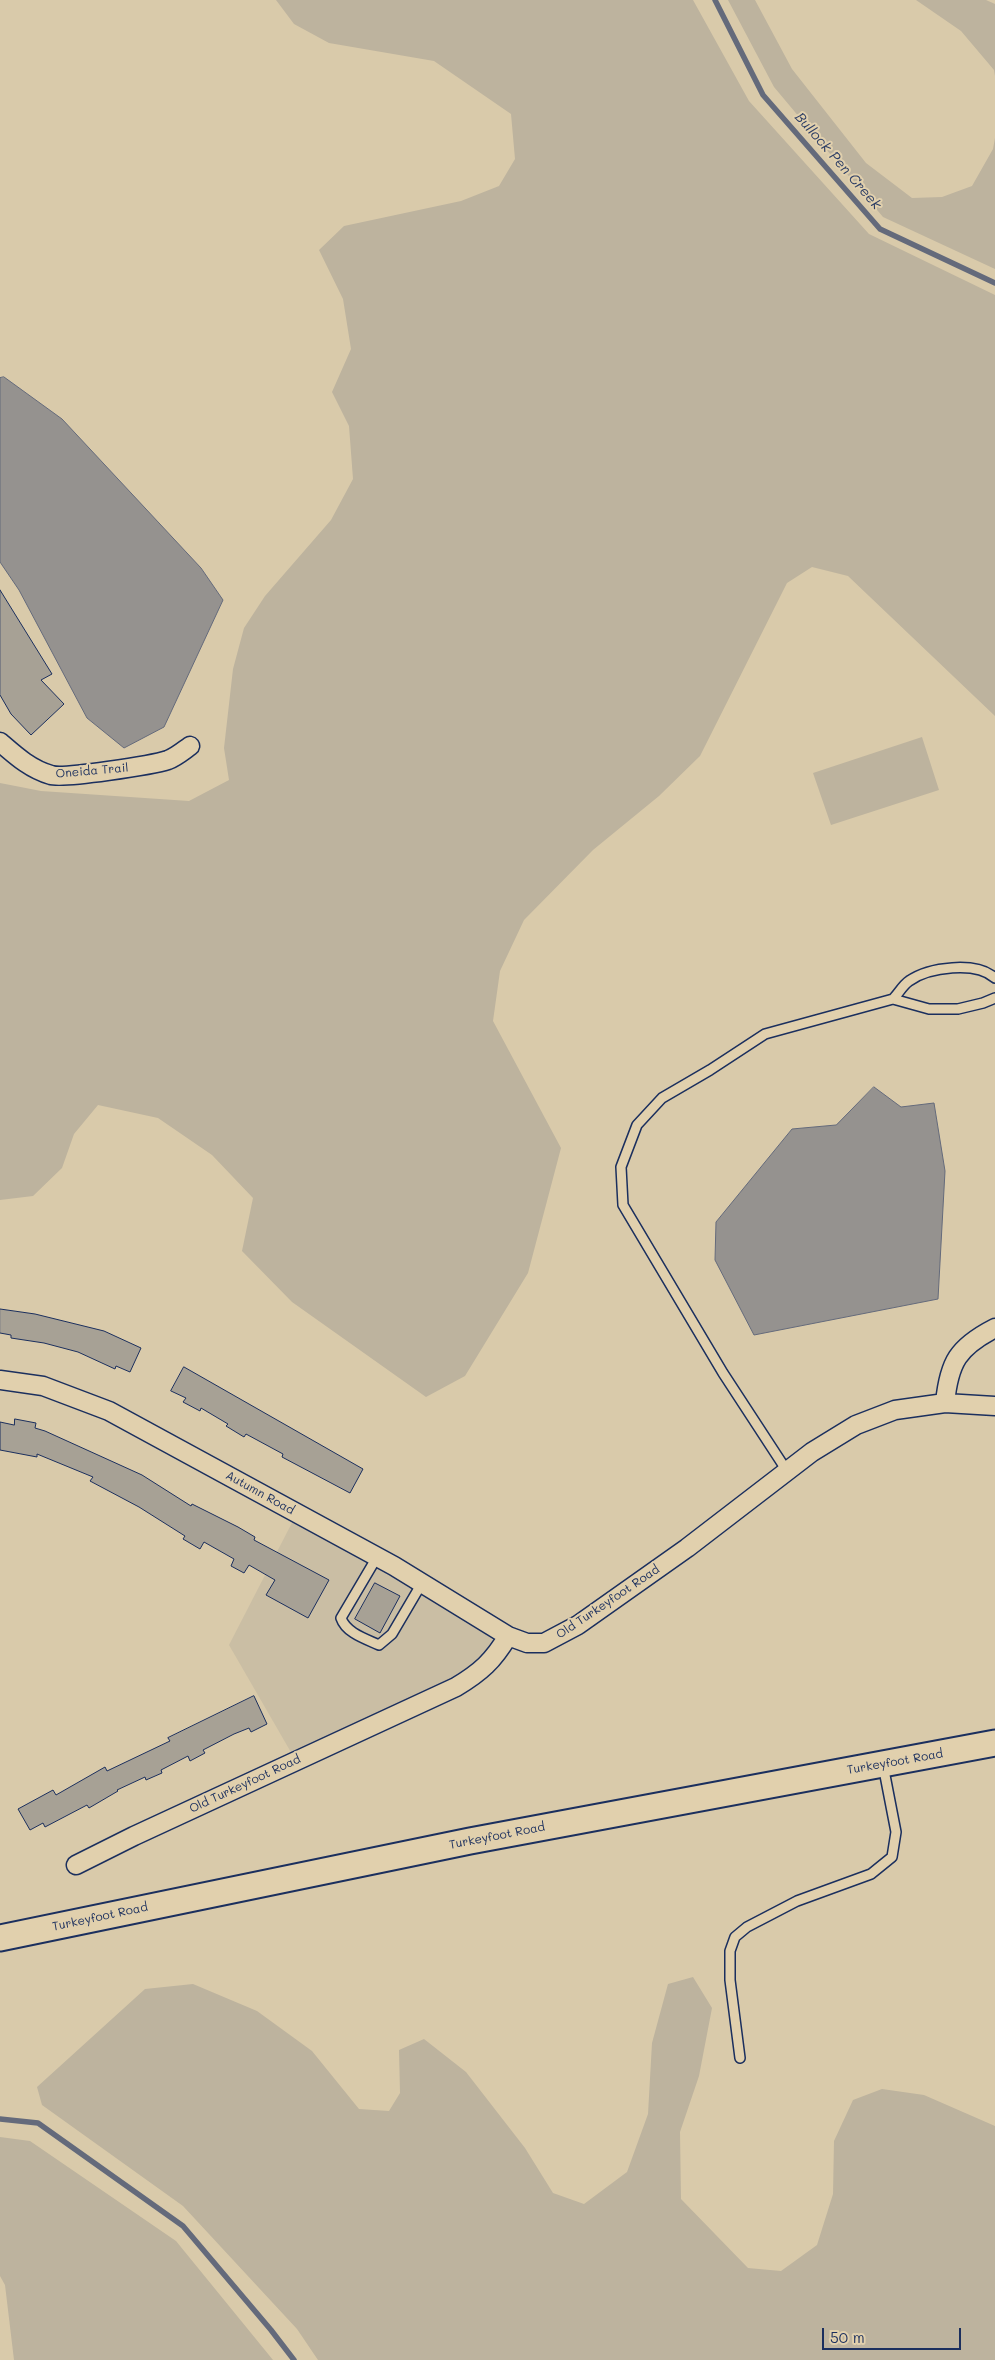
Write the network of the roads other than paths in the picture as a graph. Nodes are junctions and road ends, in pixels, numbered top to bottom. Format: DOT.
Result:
graph roads {
  1 [pos="0,742"];
  2 [pos="190,746"];
  3 [pos="995,978"];
  4 [pos="995,998"];
  5 [pos="893,999"];
  6 [pos="995,1328"];
  7 [pos="0,1380"];
  8 [pos="945,1403"];
  9 [pos="995,1406"];
  10 [pos="787,1472"];
  11 [pos="377,1557"];
  12 [pos="422,1583"];
  13 [pos="508,1636"];
  14 [pos="995,1743"];
  15 [pos="882,1764"];
  16 [pos="76,1865"];
  17 [pos="0,1938"];
  18 [pos="740,2058"];
  1 -- 2 [label="street, Oneida Trail"];
  3 -- 5 [label="lane"];
  4 -- 5 [label="lane"];
  5 -- 10 [label="lane"];
  6 -- 8 [label="street"];
  7 -- 11 [label="street, Autumn Road"];
  8 -- 9 [label="street, Old Turkeyfoot Road"];
  8 -- 10 [label="street, Old Turkeyfoot Road"];
  10 -- 13 [label="street, Old Turkeyfoot Road"];
  11 -- 12 [label="street, Autumn Road"];
  11 -- 12 [label="lane"];
  12 -- 13 [label="street, Autumn Road"];
  13 -- 16 [label="street, Old Turkeyfoot Road"];
  14 -- 15 [label="main road, Turkeyfoot Road"];
  15 -- 17 [label="main road, Turkeyfoot Road"];
  15 -- 18 [label="lane"];
}
